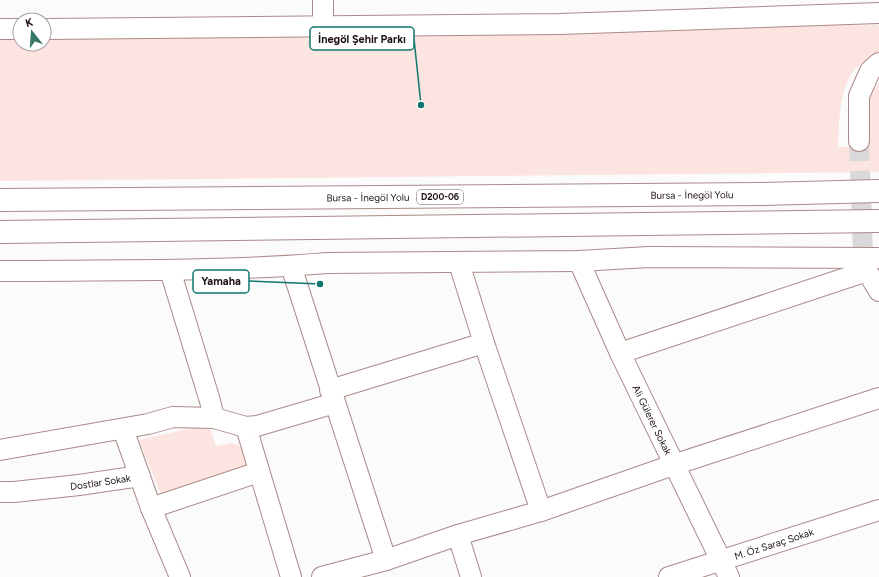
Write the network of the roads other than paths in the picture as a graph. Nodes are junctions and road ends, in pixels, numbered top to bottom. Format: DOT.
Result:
graph roads {
  1 [pos="323,0"];
  2 [pos="879,13"];
  3 [pos="323,26"];
  4 [pos="0,29"];
  5 [pos="12,29"];
  6 [pos="52,29"];
  7 [pos="879,63"];
  8 [pos="858,141"];
  9 [pos="879,191"];
  10 [pos="0,200"];
  11 [pos="879,221"];
  12 [pos="0,232"];
  13 [pos="869,260"];
  14 [pos="579,261"];
  15 [pos="459,262"];
  16 [pos="291,266"];
  17 [pos="0,270"];
  18 [pos="170,270"];
  19 [pos="879,291"];
  20 [pos="484,343"];
  21 [pos="620,353"];
  22 [pos="332,396"];
  23 [pos="879,398"];
  24 [pos="214,418"];
  25 [pos="246,427"];
  26 [pos="123,428"];
  27 [pos="0,450"];
  28 [pos="673,465"];
  29 [pos="259,472"];
  30 [pos="140,476"];
  31 [pos="0,492"];
  32 [pos="151,508"];
  33 [pos="879,510"];
  34 [pos="541,511"];
  35 [pos="458,535"];
  36 [pos="386,560"];
  37 [pos="725,569"];
  38 [pos="180,577"];
  39 [pos="291,577"];
  40 [pos="322,577"];
  41 [pos="471,577"];
  42 [pos="669,577"];
  1 -- 3 [label="street"];
  2 -- 3 [label="street"];
  3 -- 6 [label="street"];
  4 -- 5 [label="street"];
  7 -- 8 [label="street"];
  9 -- 10 [label="highway, Bursa - İnegöl Yolu / D200-06"];
  11 -- 12 [label="highway"];
  13 -- 14 [label="street"];
  13 -- 19 [label="street"];
  13 -- 21 [label="street"];
  14 -- 15 [label="street"];
  14 -- 21 [label="street, Ali Gülerer Sokak"];
  15 -- 16 [label="street"];
  15 -- 20 [label="street"];
  16 -- 18 [label="street"];
  16 -- 22 [label="street"];
  17 -- 18 [label="street"];
  18 -- 24 [label="street"];
  20 -- 22 [label="street"];
  20 -- 34 [label="street"];
  21 -- 28 [label="street, Ali Gülerer Sokak"];
  22 -- 25 [label="street"];
  22 -- 36 [label="street"];
  23 -- 28 [label="street"];
  24 -- 25 [label="street"];
  24 -- 26 [label="street"];
  25 -- 29 [label="street"];
  26 -- 27 [label="street"];
  26 -- 30 [label="street"];
  28 -- 34 [label="street"];
  28 -- 37 [label="street, Ali Gülerer Sokak"];
  29 -- 32 [label="street"];
  29 -- 39 [label="street"];
  30 -- 31 [label="street, Dostlar Sokak"];
  30 -- 32 [label="street, Dostlar Sokak"];
  32 -- 38 [label="street, Dostlar Sokak"];
  33 -- 37 [label="street, M. Öz Saraç Sokak"];
  34 -- 35 [label="street"];
  35 -- 36 [label="street"];
  35 -- 41 [label="street"];
  36 -- 40 [label="street"];
  37 -- 42 [label="street, M. Öz Saraç Sokak"];
}
